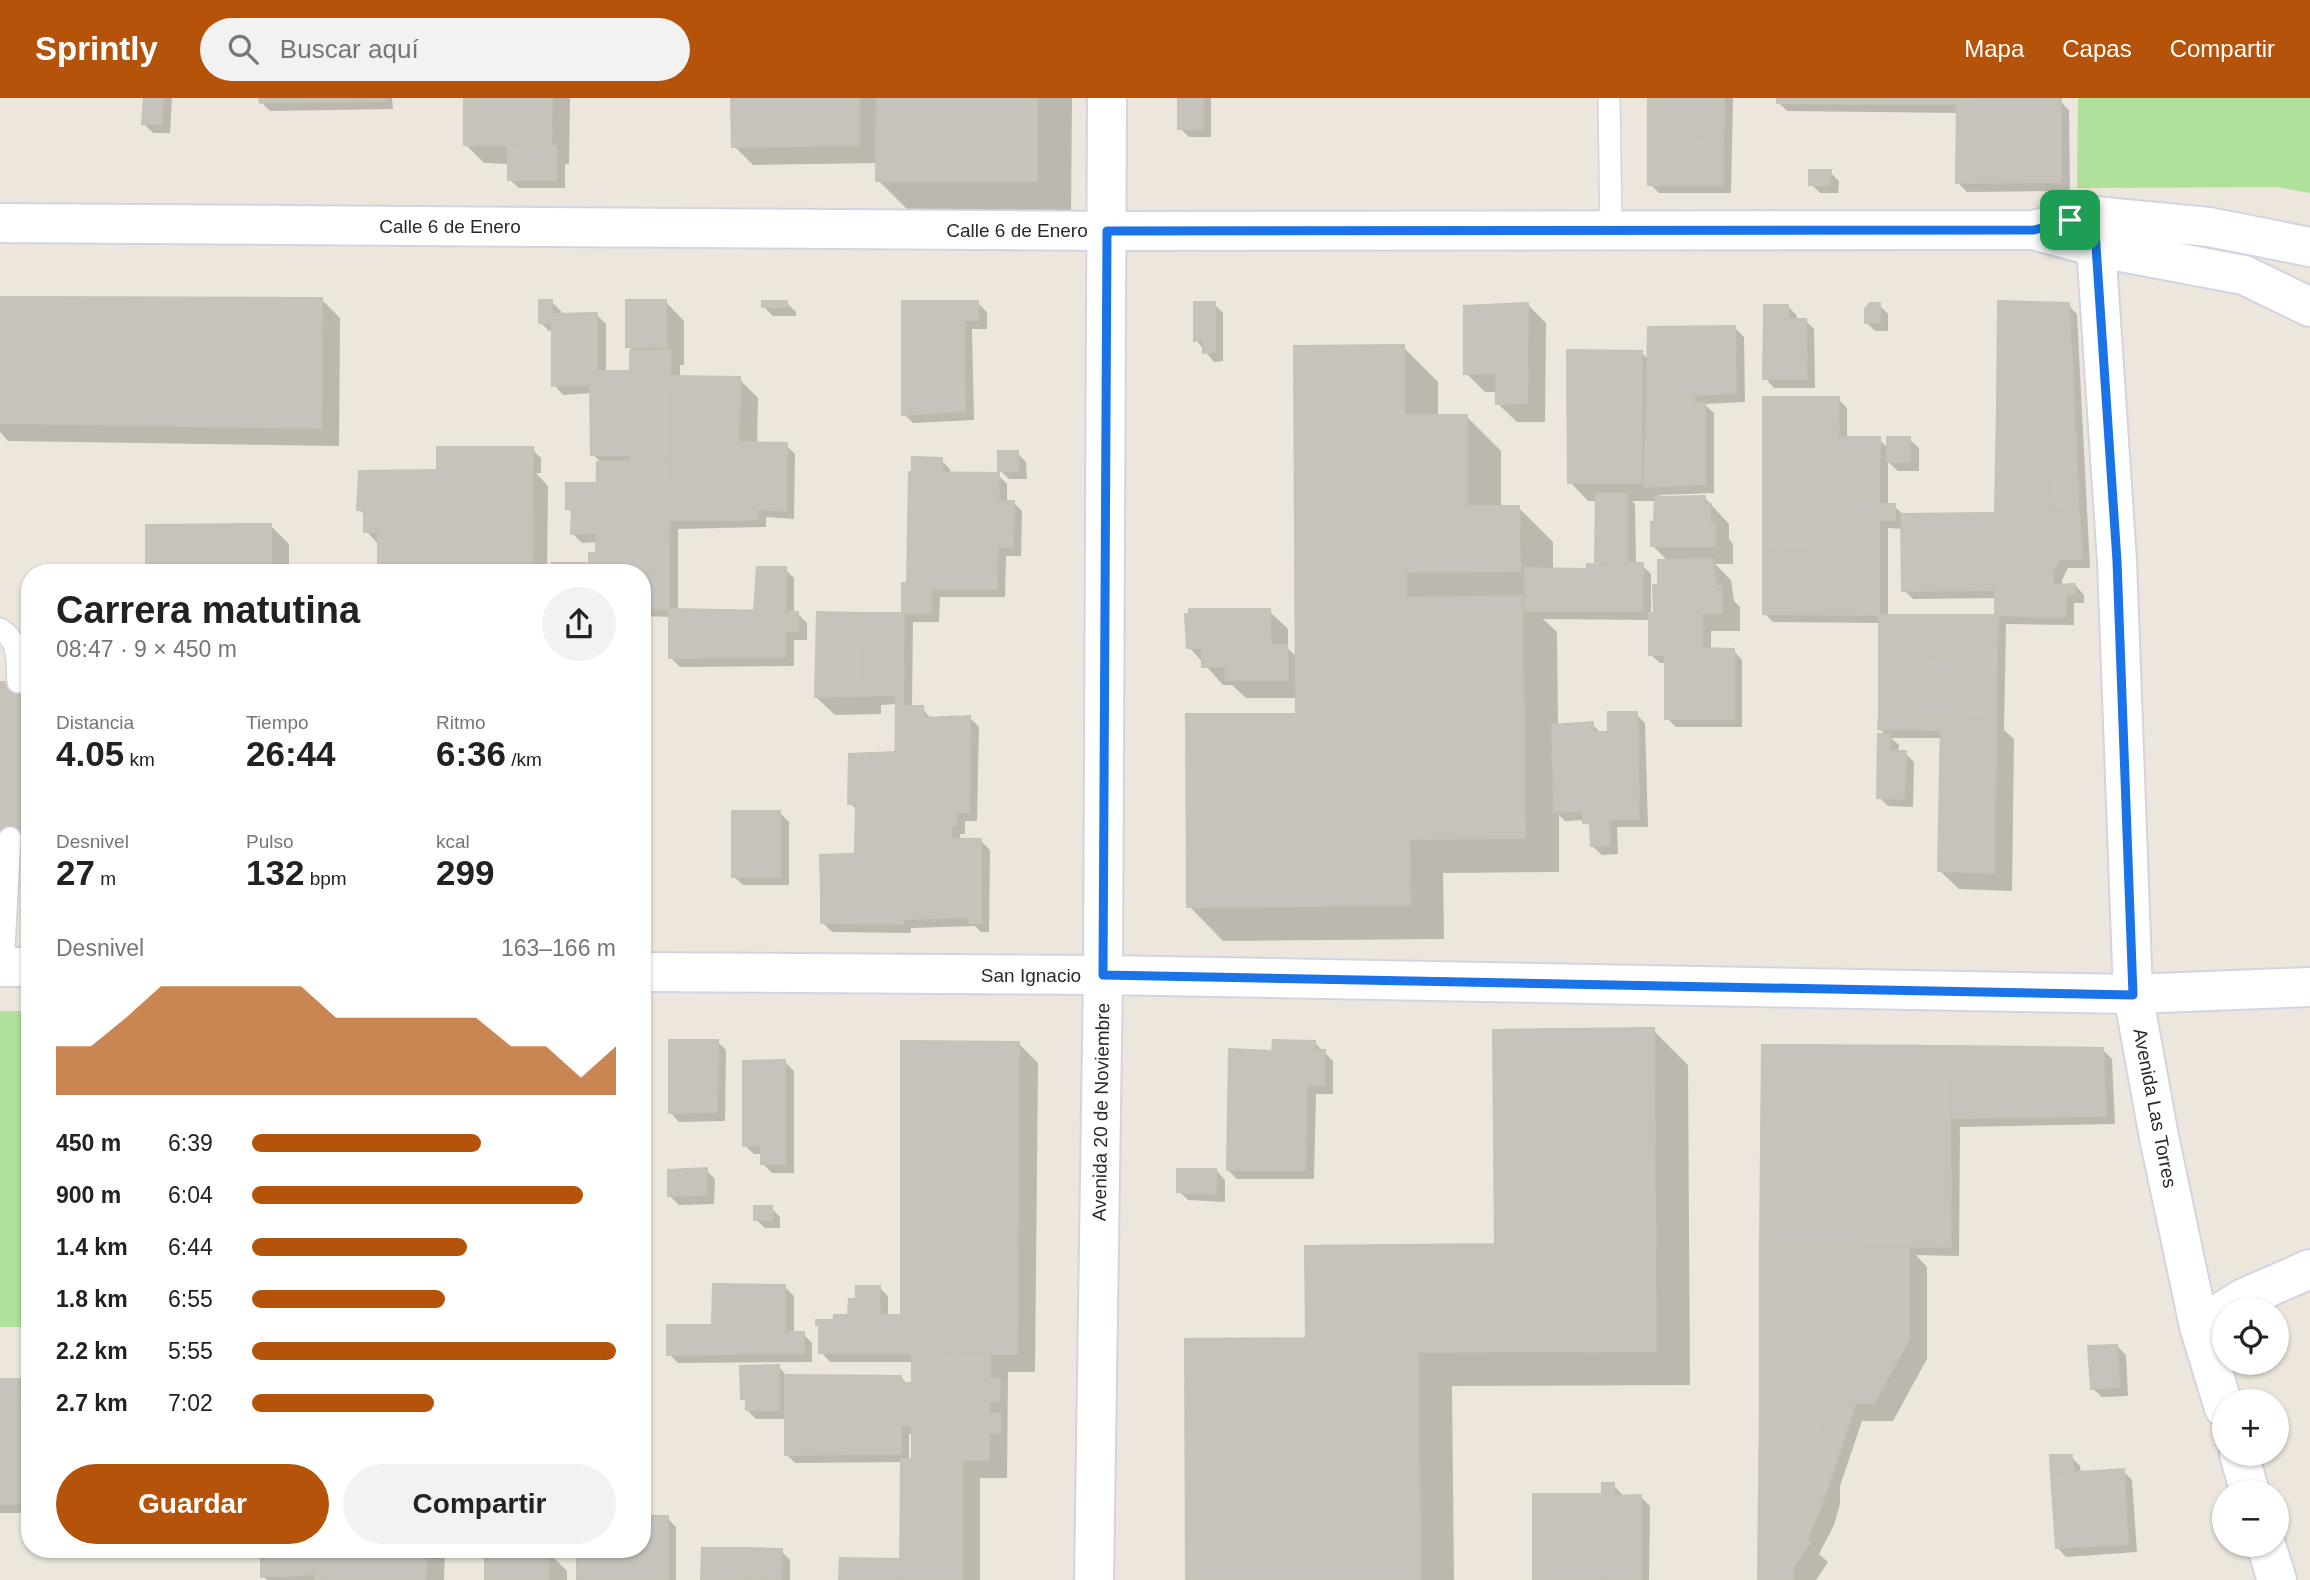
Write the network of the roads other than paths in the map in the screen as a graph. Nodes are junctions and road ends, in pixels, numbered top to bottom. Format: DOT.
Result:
graph roads {
  1 [pos="1107,98"];
  2 [pos="1609,98"];
  3 [pos="0,223"];
  4 [pos="1107,231"];
  5 [pos="1611,231"];
  6 [pos="2094,232"];
  7 [pos="2310,247"];
  8 [pos="2310,307"];
  9 [pos="0,629"];
  10 [pos="18,682"];
  11 [pos="10,838"];
  12 [pos="11,967"];
  13 [pos="651,972"];
  14 [pos="1103,975"];
  15 [pos="2310,987"];
  16 [pos="2133,995"];
  17 [pos="2310,1269"];
  18 [pos="2199,1326"];
  19 [pos="2218,1389"];
  20 [pos="2270,1557"];
  21 [pos="1094,1580"];
  22 [pos="2277,1580"];
  1 -- 4 [label="street, Avenida 20 de Noviembre"];
  2 -- 5 [label="lane"];
  3 -- 4 [label="street, Calle 6 de Enero"];
  4 -- 5 [label="street, Calle 6 de Enero"];
  4 -- 14 [label="street, Avenida 20 de Noviembre"];
  5 -- 6 [label="street, Calle 6 de Enero"];
  6 -- 7 [label="street"];
  6 -- 8 [label="street"];
  6 -- 16 [label="street, Avenida Las Torres"];
  9 -- 10 [label="lane"];
  11 -- 12 [label="lane"];
  13 -- 14 [label="street, San Ignacio"];
  14 -- 16 [label="street, San Ignacio"];
  14 -- 21 [label="street, Avenida 20 de Noviembre"];
  15 -- 16 [label="street, San Ignacio"];
  16 -- 18 [label="street, Avenida Las Torres"];
  17 -- 18 [label="street"];
  18 -- 19 [label="street, Avenida Las Torres"];
  20 -- 22 [label="street"];
}
